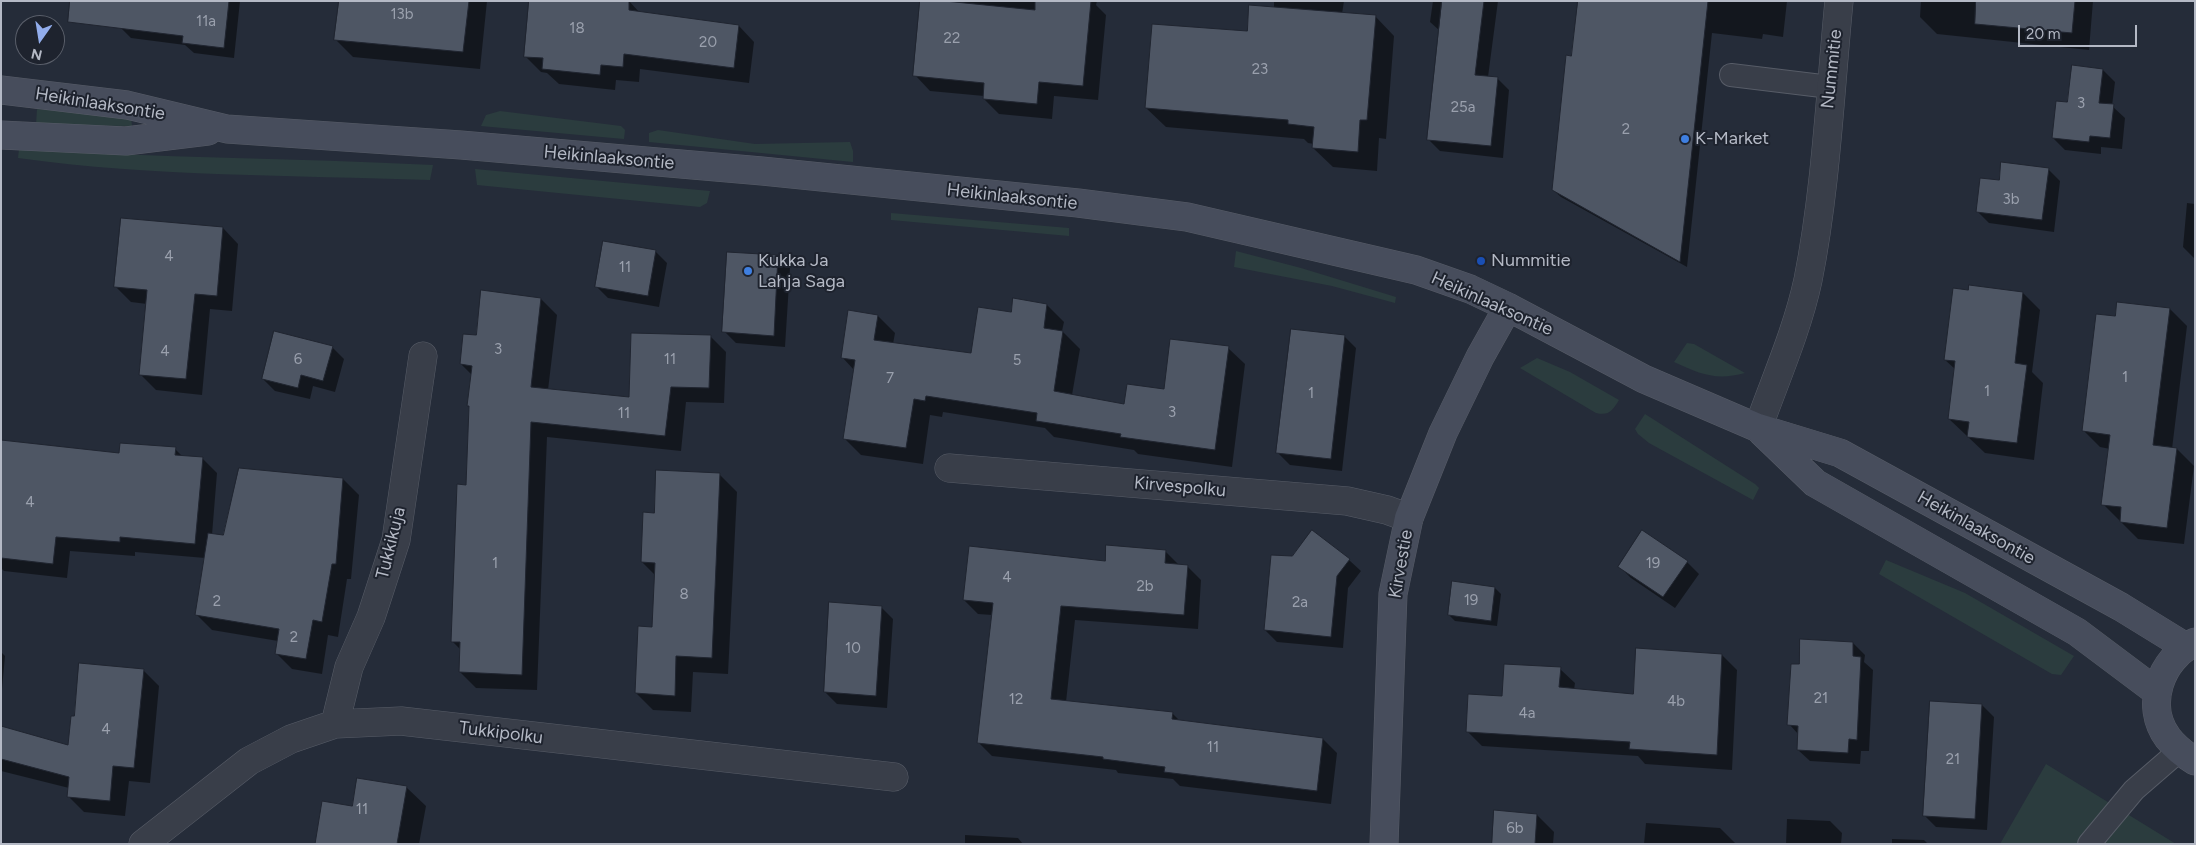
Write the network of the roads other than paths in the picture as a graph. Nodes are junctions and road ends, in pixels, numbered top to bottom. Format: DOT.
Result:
graph roads {
  1 [pos="1839,1"];
  2 [pos="1731,75"];
  3 [pos="1830,87"];
  4 [pos="1,90"];
  5 [pos="227,129"];
  6 [pos="1,135"];
  7 [pos="1508,307"];
  8 [pos="423,356"];
  9 [pos="1758,428"];
  10 [pos="949,468"];
  11 [pos="1409,518"];
  12 [pos="2190,644"];
  13 [pos="2157,692"];
  14 [pos="335,724"];
  15 [pos="2187,756"];
  16 [pos="894,777"];
  17 [pos="149,842"];
  18 [pos="1384,844"];
  19 [pos="2089,844"];
  1 -- 3 [label="street, Nummitie"];
  2 -- 3 [label="lane"];
  3 -- 9 [label="street, Nummitie"];
  4 -- 5 [label="main road, Heikinlaaksontie"];
  5 -- 6 [label="main road, Heikinlaaksontie"];
  5 -- 7 [label="main road, Heikinlaaksontie"];
  7 -- 9 [label="main road, Heikinlaaksontie"];
  7 -- 11 [label="main road, Kirvestie"];
  8 -- 14 [label="street, Tukkikuja"];
  9 -- 12 [label="main road, Heikinlaaksontie"];
  9 -- 13 [label="main road, Heikinlaaksontie"];
  10 -- 11 [label="street, Kirvespolku"];
  11 -- 18 [label="main road, Kirvestie"];
  12 -- 13 [label="main road"];
  13 -- 15 [label="main road"];
  14 -- 16 [label="street, Tukkipolku"];
  14 -- 17 [label="street, Tukkipolku"];
  15 -- 19 [label="lane"];
}
